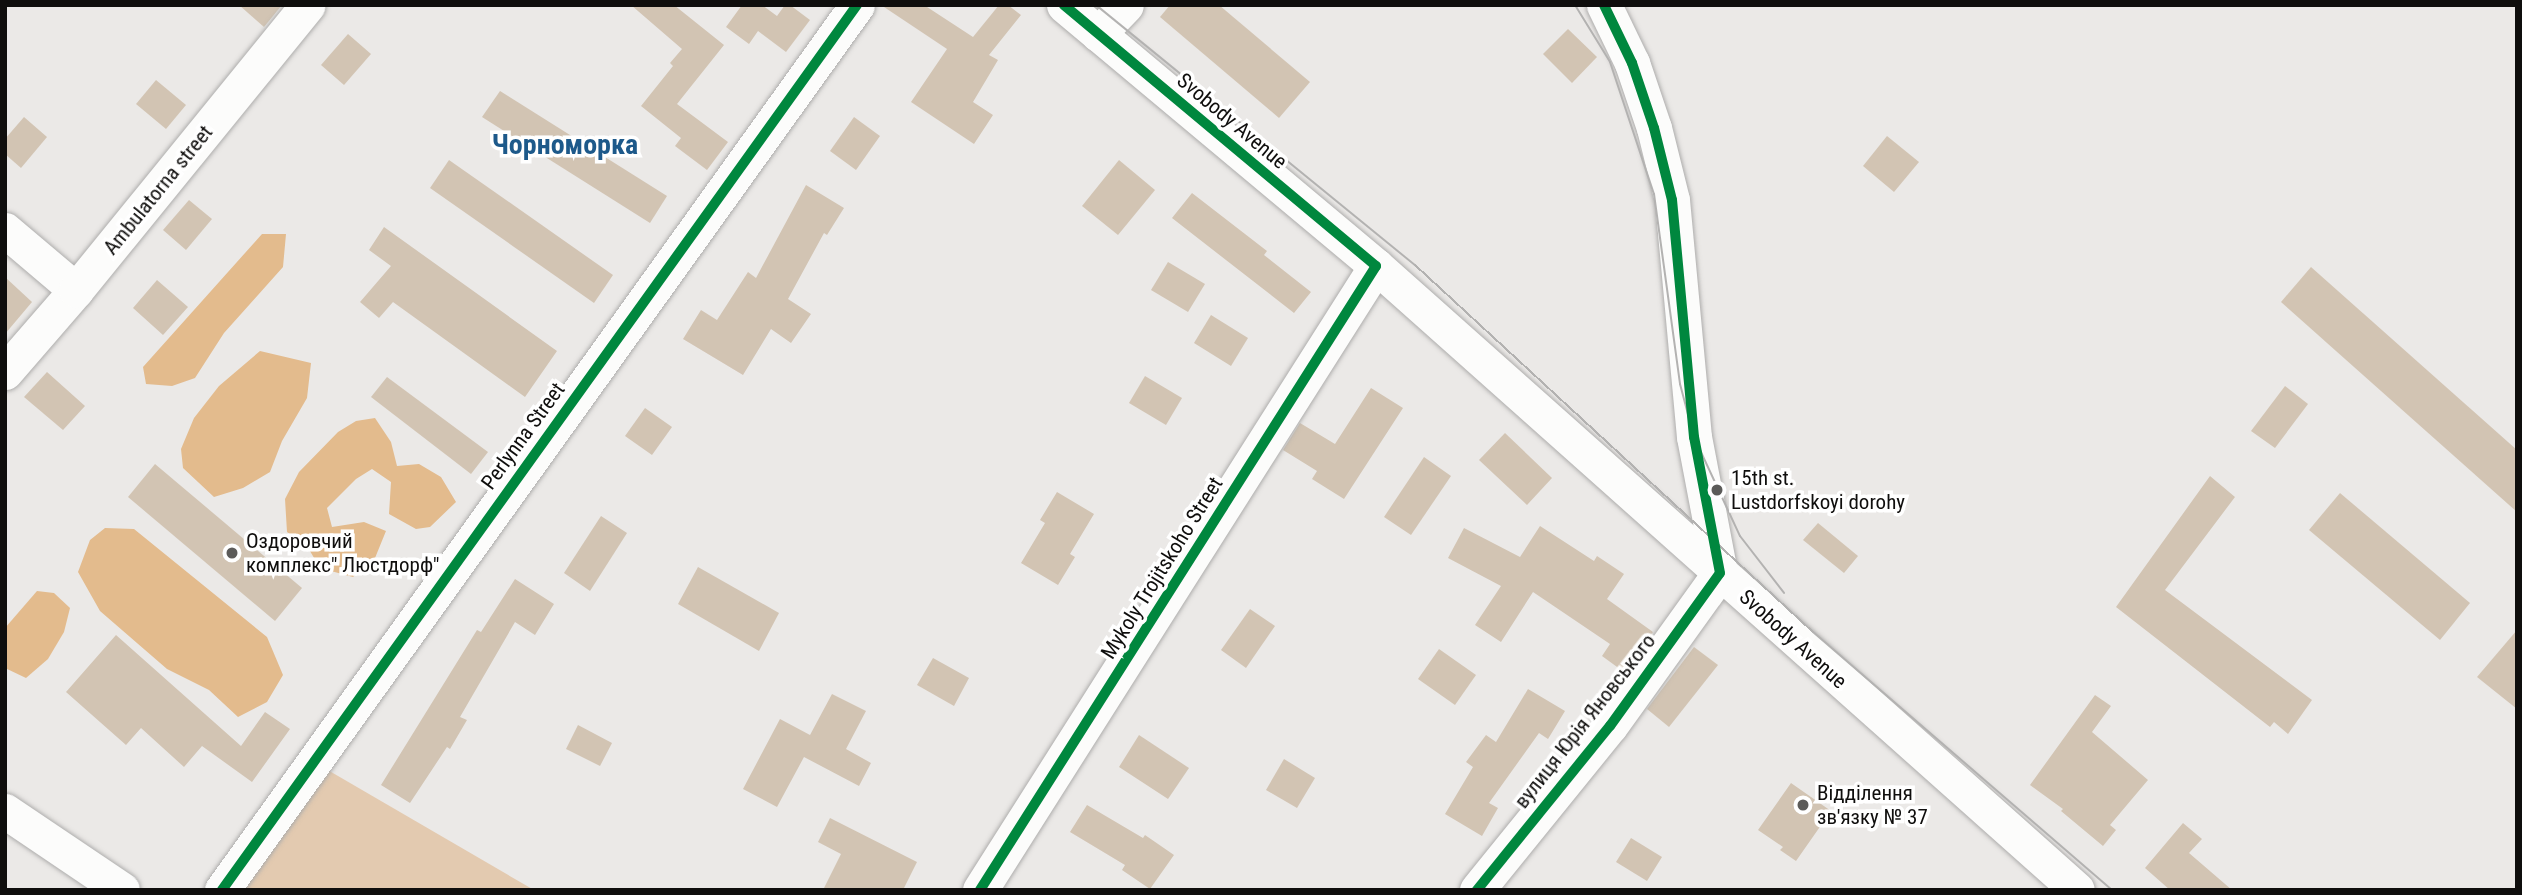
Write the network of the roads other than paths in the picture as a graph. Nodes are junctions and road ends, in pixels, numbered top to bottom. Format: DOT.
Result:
graph roads {
  1 [pos="308,5"];
  2 [pos="857,5"];
  3 [pos="1063,5"];
  4 [pos="1126,5"];
  5 [pos="1604,5"];
  6 [pos="1098,34"];
  7 [pos="5,230"];
  8 [pos="1376,266"];
  9 [pos="76,290"];
  10 [pos="5,372"];
  11 [pos="1720,573"];
  12 [pos="5,811"];
  13 [pos="122,890"];
  14 [pos="222,890"];
  15 [pos="980,890"];
  16 [pos="1477,890"];
  17 [pos="2077,890"];
  1 -- 9 [label="street, Ambulatorna street"];
  2 -- 14 [label="street, Perlynna Street"];
  3 -- 6 [label="street, Svobody Avenue"];
  4 -- 6 [label="street"];
  5 -- 11 [label="street"];
  6 -- 8 [label="street, Svobody Avenue"];
  7 -- 9 [label="street"];
  8 -- 11 [label="street, Svobody Avenue"];
  8 -- 15 [label="street, Mykoly Trojitskoho Street"];
  9 -- 10 [label="street, Ambulatorna street"];
  11 -- 16 [label="street, вулиця Юрія Яновського"];
  11 -- 17 [label="street, Svobody Avenue"];
  12 -- 13 [label="street"];
}
